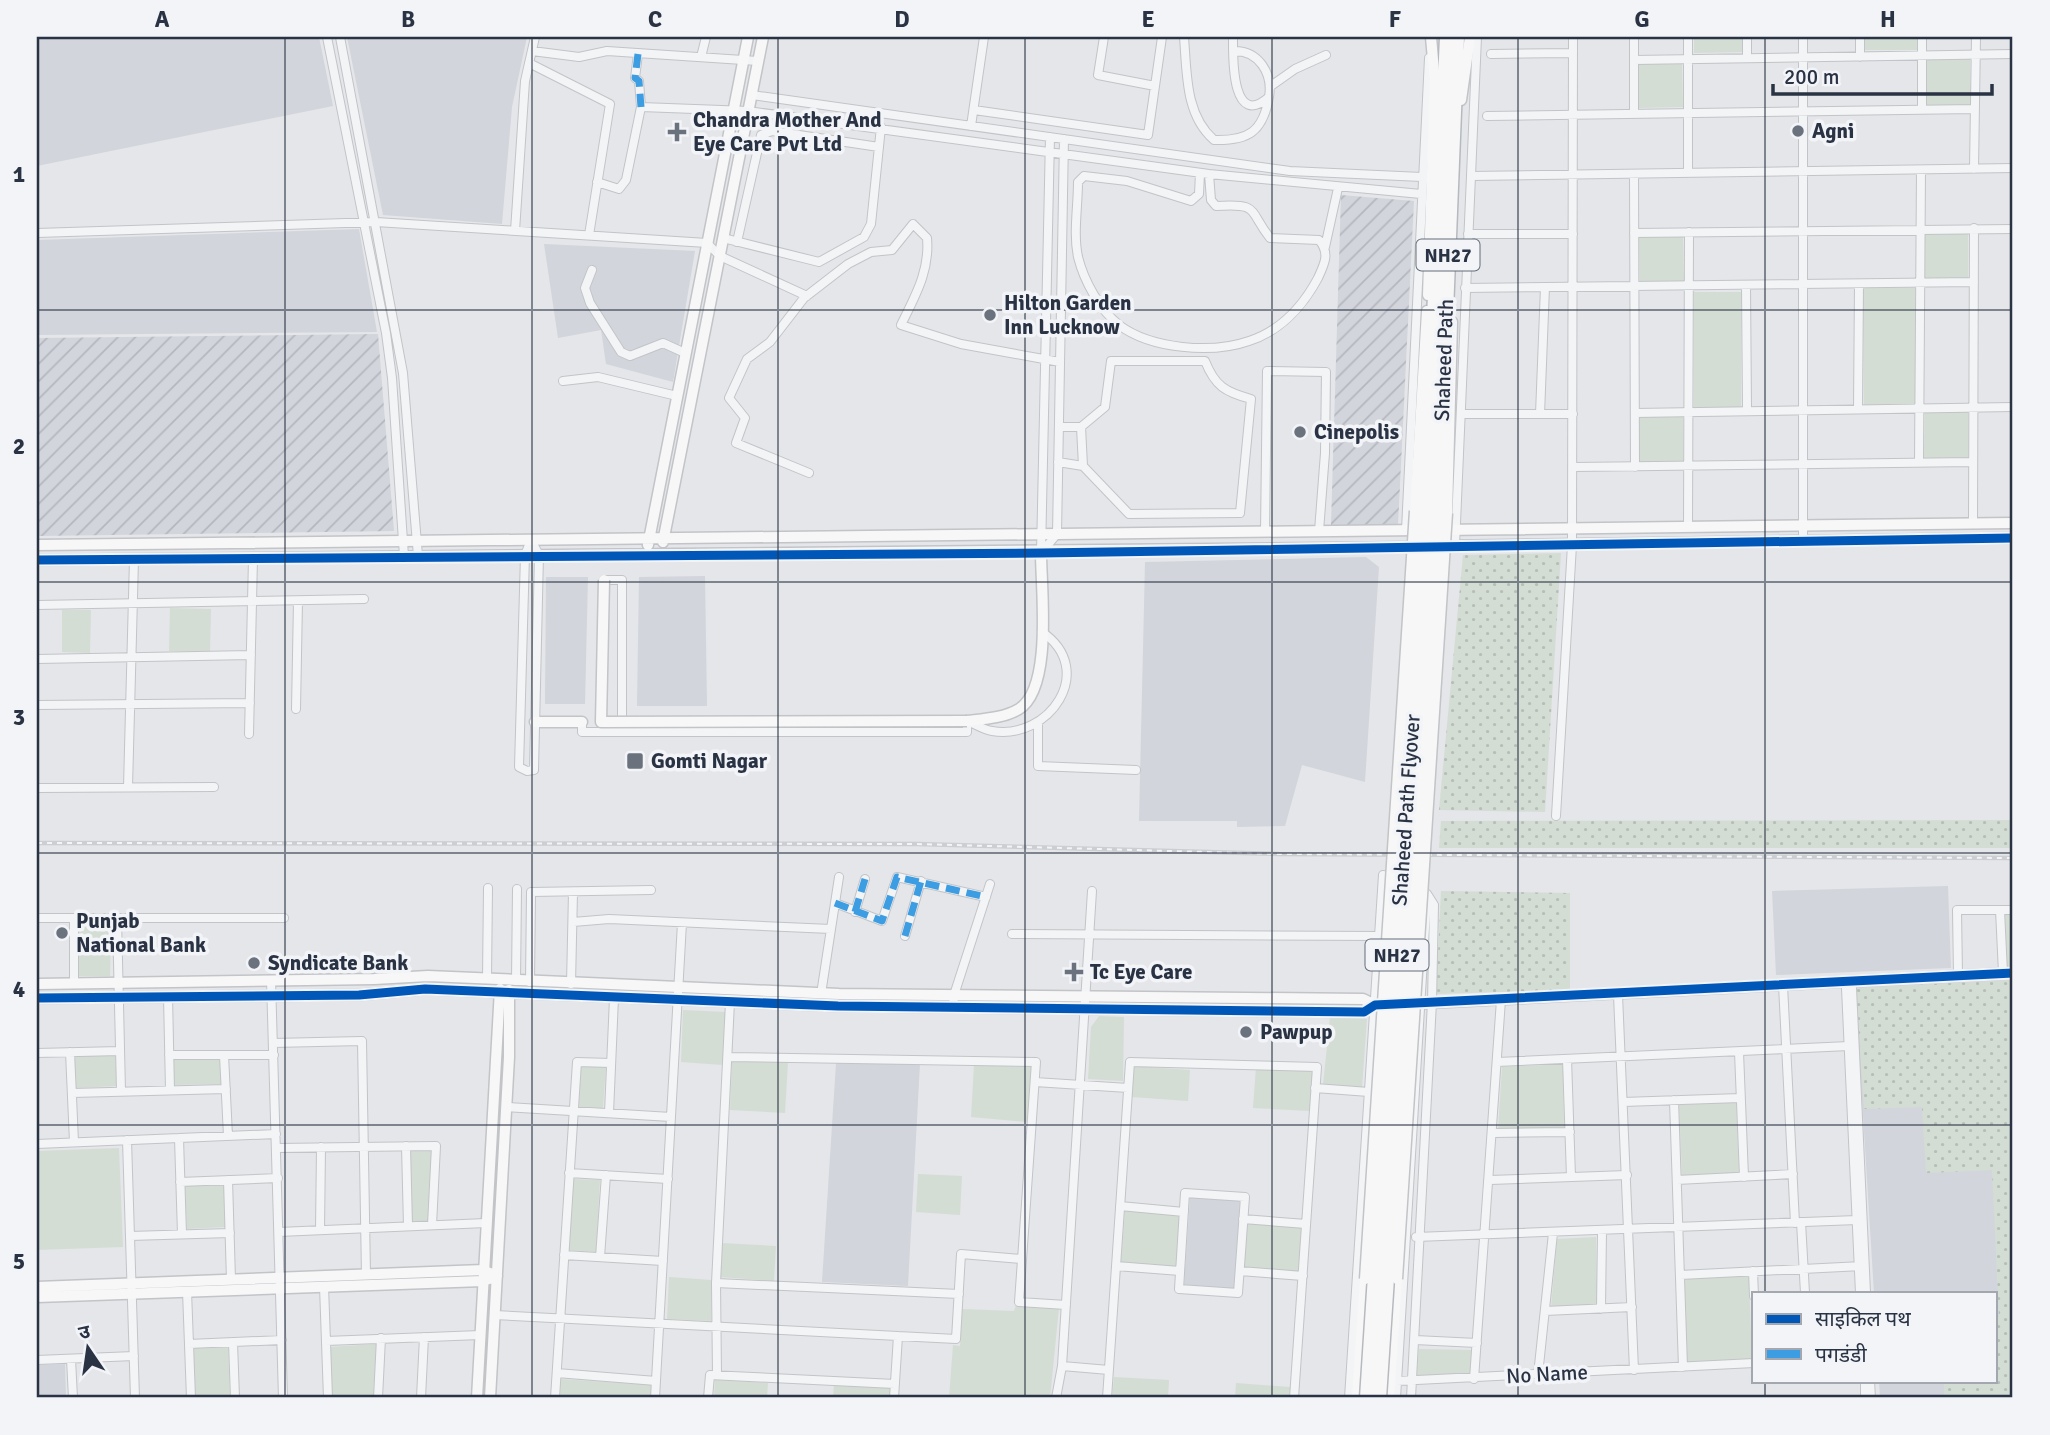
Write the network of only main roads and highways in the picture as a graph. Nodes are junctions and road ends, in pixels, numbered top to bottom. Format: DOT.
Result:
graph roads {
  1 [pos="1447,37"];
  2 [pos="1457,37"];
  3 [pos="1433,473"];
  4 [pos="1431,512"];
  5 [pos="1367,1398"];
  6 [pos="1379,1398"];
  1 -- 3 [label="highway, Shaheed Path / NH27"];
  2 -- 3 [label="highway, Shaheed Path / NH27"];
  3 -- 4 [label="highway, Shaheed Path Flyover / NH27"];
  3 -- 4 [label="highway"];
  4 -- 5 [label="highway, Shaheed Path Flyover / NH27, bridge"];
  4 -- 6 [label="highway, Shaheed Path Flyover / NH27, bridge"];
}
